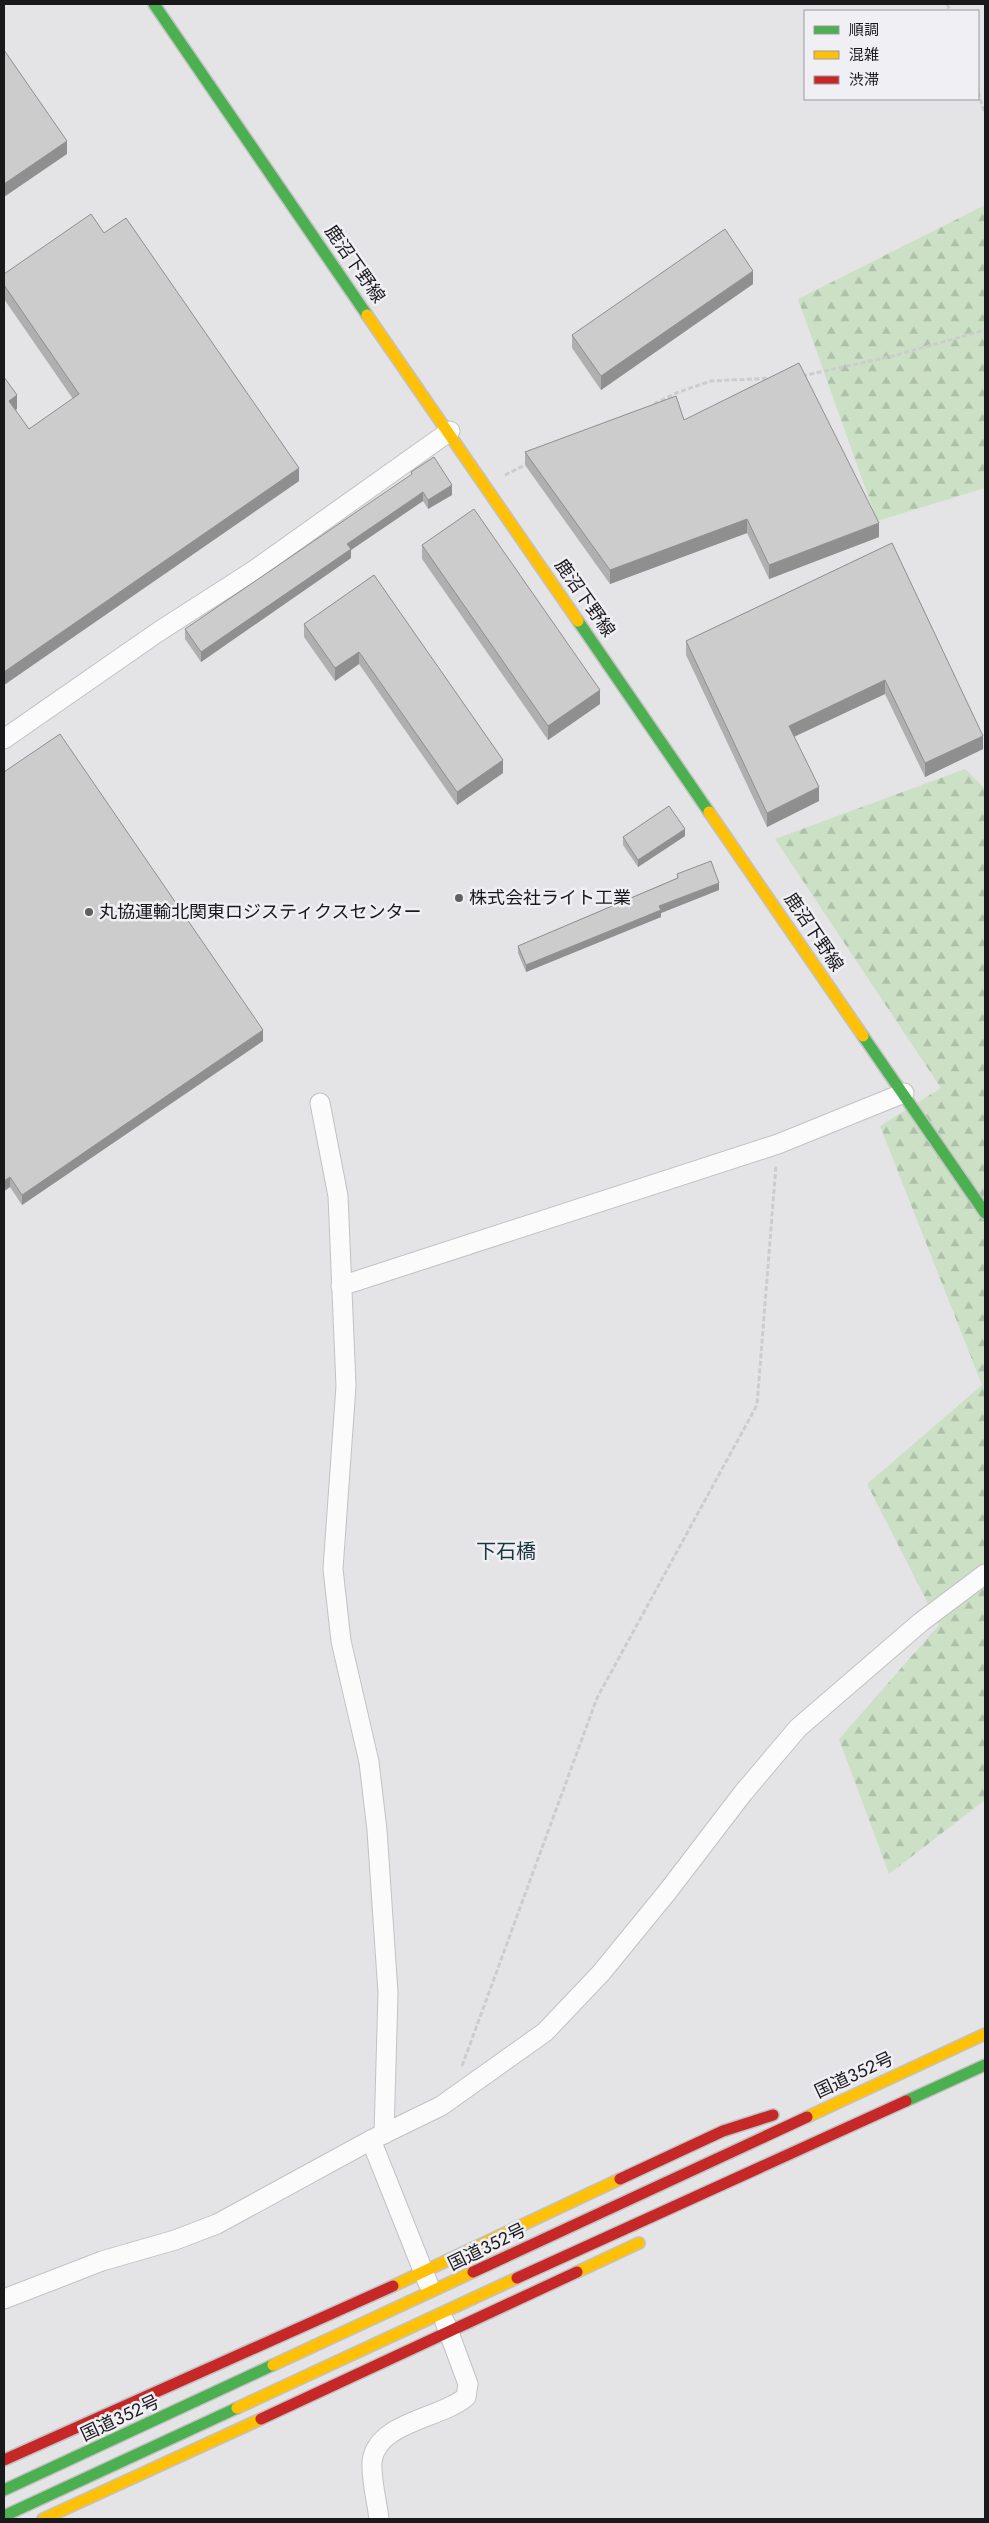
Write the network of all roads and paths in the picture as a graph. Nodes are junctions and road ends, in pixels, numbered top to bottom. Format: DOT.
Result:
graph roads {
  1 [pos="154,4"];
  2 [pos="979,95"];
  3 [pos="985,114"];
  4 [pos="985,330"];
  5 [pos="799,376"];
  6 [pos="780,377"];
  7 [pos="652,405"];
  8 [pos="450,431"];
  9 [pos="534,461"];
  10 [pos="486,484"];
  11 [pos="4,739"];
  12 [pos="904,1093"];
  13 [pos="320,1103"];
  14 [pos="778,1144"];
  15 [pos="985,1213"];
  16 [pos="341,1286"];
  17 [pos="985,1574"];
  18 [pos="985,2034"];
  19 [pos="985,2065"];
  20 [pos="887,2079"];
  21 [pos="450,2100"];
  22 [pos="900,2103"];
  23 [pos="805,2105"];
  24 [pos="787,2111"];
  25 [pos="378,2137"];
  26 [pos="775,2174"];
  27 [pos="653,2236"];
  28 [pos="423,2272"];
  29 [pos="432,2293"];
  30 [pos="4,2299"];
  31 [pos="441,2314"];
  32 [pos="449,2333"];
  33 [pos="4,2460"];
  34 [pos="4,2490"];
  35 [pos="4,2516"];
  36 [pos="43,2519"];
  37 [pos="379,2519"];
  1 -- 8 [label="main road, 鹿沼下野線"];
  2 -- 3 [label="path"];
  4 -- 5 [label="path"];
  6 -- 7 [label="path"];
  8 -- 10 [label="main road, 鹿沼下野線"];
  8 -- 11 [label="street"];
  9 -- 10 [label="path"];
  10 -- 12 [label="main road, 鹿沼下野線"];
  12 -- 14 [label="street"];
  12 -- 15 [label="main road, 鹿沼下野線"];
  13 -- 16 [label="street"];
  14 -- 16 [label="street"];
  14 -- 21 [label="path"];
  16 -- 25 [label="street"];
  17 -- 21 [label="street"];
  18 -- 20 [label="main road, 国道352号"];
  19 -- 22 [label="main road"];
  20 -- 23 [label="main road"];
  20 -- 29 [label="main road, 国道352号"];
  21 -- 25 [label="street"];
  22 -- 26 [label="main road"];
  22 -- 31 [label="main road"];
  24 -- 28 [label="main road"];
  25 -- 28 [label="street"];
  25 -- 30 [label="street"];
  27 -- 32 [label="main road"];
  28 -- 29 [label="street"];
  28 -- 33 [label="main road"];
  29 -- 31 [label="street"];
  29 -- 34 [label="main road, 国道352号"];
  31 -- 32 [label="street"];
  31 -- 35 [label="main road"];
  32 -- 36 [label="main road"];
  32 -- 37 [label="street"];
}
